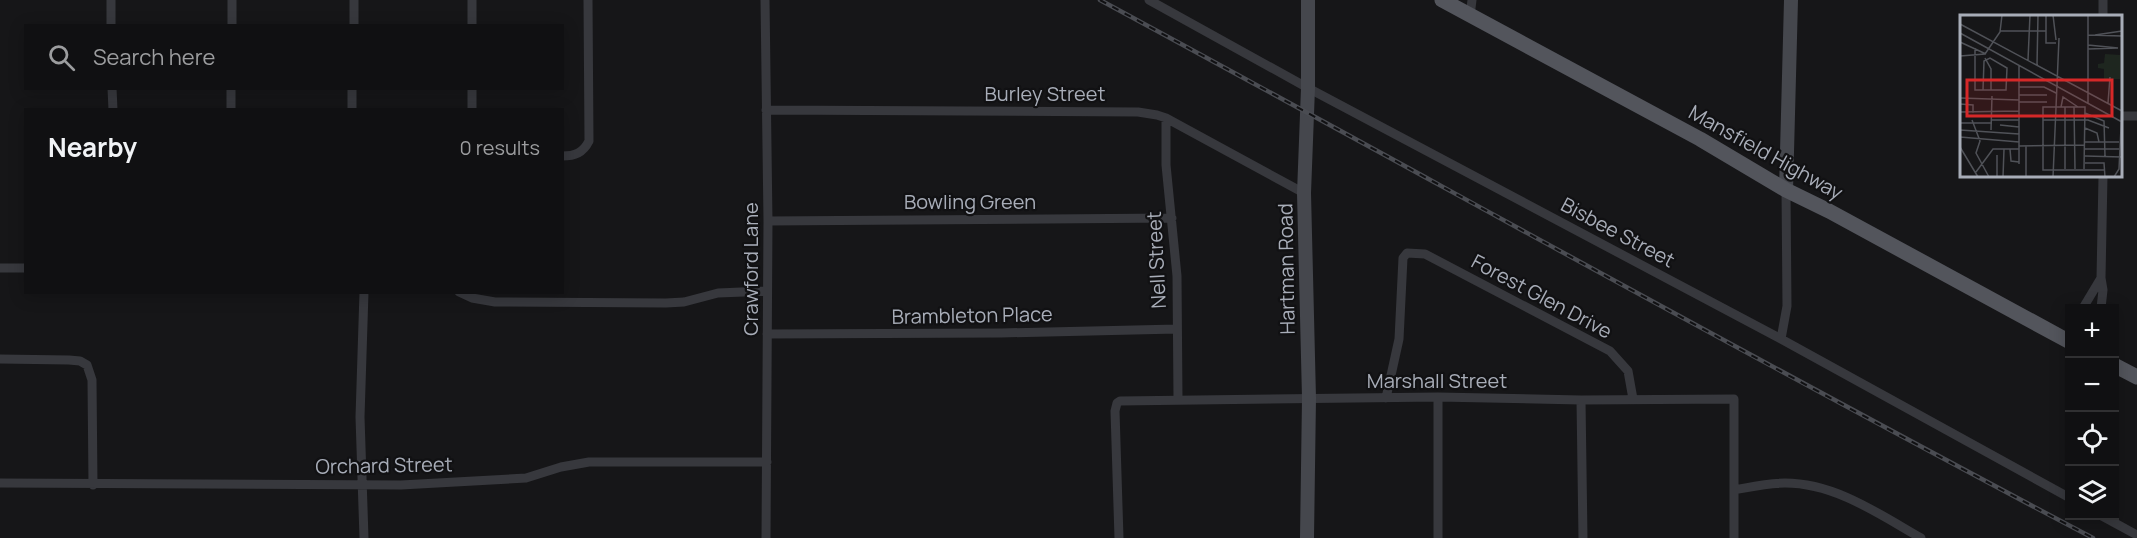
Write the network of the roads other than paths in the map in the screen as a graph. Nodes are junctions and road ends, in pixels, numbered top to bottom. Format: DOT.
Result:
graph roads {
  1 [pos="111,0"];
  2 [pos="232,0"];
  3 [pos="354,0"];
  4 [pos="472,0"];
  5 [pos="588,0"];
  6 [pos="765,0"];
  7 [pos="1149,0"];
  8 [pos="1308,0"];
  9 [pos="1442,0"];
  10 [pos="1472,0"];
  11 [pos="1791,0"];
  12 [pos="1470,16"];
  13 [pos="111,24"];
  14 [pos="232,24"];
  15 [pos="354,24"];
  16 [pos="472,24"];
  17 [pos="1308,88"];
  18 [pos="112,90"];
  19 [pos="231,90"];
  20 [pos="352,90"];
  21 [pos="472,90"];
  22 [pos="113,108"];
  23 [pos="231,108"];
  24 [pos="352,108"];
  25 [pos="472,108"];
  26 [pos="766,110"];
  27 [pos="1166,118"];
  28 [pos="564,156"];
  29 [pos="2103,177"];
  30 [pos="1786,190"];
  31 [pos="1304,193"];
  32 [pos="1172,218"];
  33 [pos="768,221"];
  34 [pos="0,268"];
  35 [pos="24,268"];
  36 [pos="2101,278"];
  37 [pos="767,291"];
  38 [pos="364,294"];
  39 [pos="463,294"];
  40 [pos="2087,304"];
  41 [pos="2102,304"];
  42 [pos="1177,329"];
  43 [pos="768,334"];
  44 [pos="2065,338"];
  45 [pos="1781,339"];
  46 [pos="0,359"];
  47 [pos="2119,367"];
  48 [pos="2137,377"];
  49 [pos="1438,397"];
  50 [pos="1309,398"];
  51 [pos="1386,398"];
  52 [pos="1178,399"];
  53 [pos="1633,399"];
  54 [pos="1581,400"];
  55 [pos="767,462"];
  56 [pos="0,483"];
  57 [pos="93,484"];
  58 [pos="362,485"];
  59 [pos="1734,490"];
  60 [pos="2065,495"];
  61 [pos="2109,520"];
  62 [pos="2137,535"];
  63 [pos="364,538"];
  64 [pos="766,538"];
  65 [pos="1119,538"];
  66 [pos="1307,538"];
  67 [pos="1438,538"];
  68 [pos="1583,538"];
  69 [pos="1734,538"];
  70 [pos="1921,538"];
  1 -- 13 [label="street"];
  2 -- 14 [label="street"];
  3 -- 15 [label="street"];
  4 -- 16 [label="street"];
  5 -- 28 [label="street"];
  6 -- 26 [label="street, Crawford Lane"];
  7 -- 17 [label="street, Bisbee Street"];
  8 -- 17 [label="street, Hartman Road"];
  9 -- 12 [label="main road, Mansfield Highway"];
  10 -- 12 [label="street"];
  11 -- 30 [label="street"];
  12 -- 30 [label="main road, Mansfield Highway"];
  17 -- 31 [label="street, Hartman Road"];
  17 -- 45 [label="street, Bisbee Street"];
  18 -- 22 [label="street"];
  19 -- 23 [label="street"];
  20 -- 24 [label="street"];
  21 -- 25 [label="street"];
  26 -- 27 [label="street, Burley Street"];
  26 -- 33 [label="street, Crawford Lane"];
  27 -- 31 [label="street, Burley Street"];
  27 -- 32 [label="street, Nell Street"];
  29 -- 36 [label="street"];
  30 -- 44 [label="main road, Mansfield Highway"];
  30 -- 45 [label="street"];
  31 -- 50 [label="street, Hartman Road"];
  32 -- 33 [label="street, Bowling Green"];
  32 -- 42 [label="street, Nell Street"];
  33 -- 37 [label="street, Crawford Lane"];
  34 -- 35 [label="street"];
  36 -- 40 [label="street"];
  36 -- 41 [label="street"];
  37 -- 39 [label="street"];
  37 -- 43 [label="street, Crawford Lane"];
  38 -- 58 [label="street"];
  42 -- 43 [label="street, Brambleton Place"];
  42 -- 52 [label="street, Nell Street"];
  43 -- 55 [label="street, Crawford Lane"];
  45 -- 60 [label="street, Bisbee Street"];
  46 -- 57 [label="street"];
  47 -- 48 [label="main road"];
  49 -- 51 [label="street, Marshall Street"];
  49 -- 54 [label="street, Marshall Street"];
  49 -- 67 [label="street"];
  50 -- 51 [label="street, Marshall Street"];
  50 -- 52 [label="street, Marshall Street"];
  50 -- 66 [label="street, Hartman Road"];
  51 -- 53 [label="street, Forest Glen Drive"];
  52 -- 65 [label="street, Marshall Street"];
  53 -- 54 [label="street, Marshall Street"];
  53 -- 59 [label="street, Marshall Street"];
  54 -- 68 [label="street"];
  55 -- 58 [label="street, Orchard Street"];
  55 -- 64 [label="street, Crawford Lane"];
  56 -- 57 [label="street, Orchard Street"];
  57 -- 58 [label="street, Orchard Street"];
  58 -- 63 [label="street"];
  59 -- 69 [label="street"];
  59 -- 70 [label="street"];
  61 -- 62 [label="street"];
}
